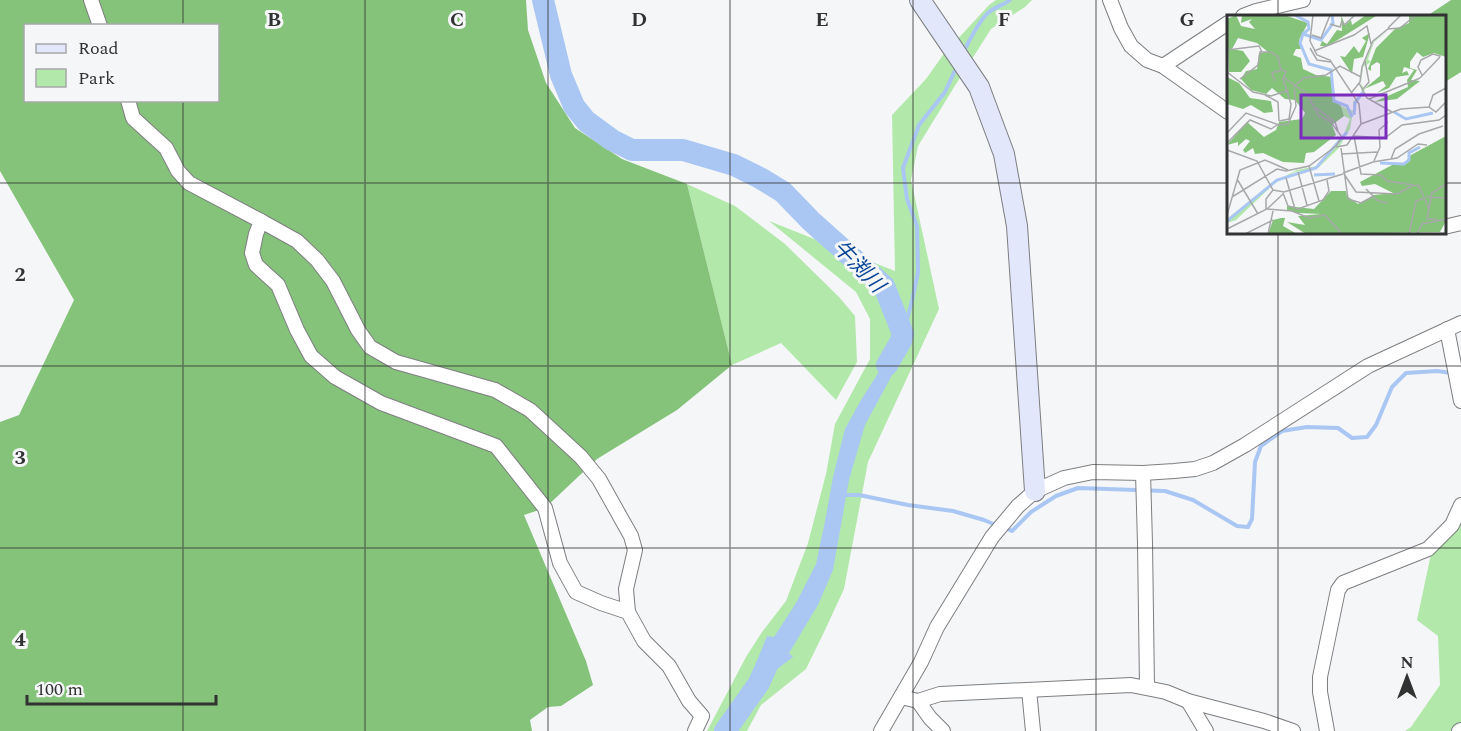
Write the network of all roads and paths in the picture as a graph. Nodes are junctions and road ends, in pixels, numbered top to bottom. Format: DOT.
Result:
graph roads {
  1 [pos="91,0"];
  2 [pos="920,0"];
  3 [pos="1110,0"];
  4 [pos="1303,0"];
  5 [pos="1246,15"];
  6 [pos="99,24"];
  7 [pos="1227,24"];
  8 [pos="1163,66"];
  9 [pos="129,102"];
  10 [pos="1227,111"];
  11 [pos="261,221"];
  12 [pos="1461,223"];
  13 [pos="1446,226"];
  14 [pos="1461,323"];
  15 [pos="1447,329"];
  16 [pos="1461,401"];
  17 [pos="1143,472"];
  18 [pos="1035,491"];
  19 [pos="1461,504"];
  20 [pos="628,612"];
  21 [pos="1147,687"];
  22 [pos="1029,690"];
  23 [pos="901,697"];
  24 [pos="918,701"];
  25 [pos="1188,701"];
  26 [pos="695,731"];
  27 [pos="880,731"];
  28 [pos="943,731"];
  29 [pos="1033,731"];
  30 [pos="1206,731"];
  31 [pos="1293,731"];
  32 [pos="1327,731"];
  1 -- 6 [label="street"];
  2 -- 18 [label="street"];
  3 -- 8 [label="street"];
  4 -- 5 [label="street"];
  7 -- 8 [label="street"];
  8 -- 10 [label="street"];
  9 -- 11 [label="street"];
  11 -- 20 [label="street"];
  11 -- 20 [label="street"];
  12 -- 13 [label="street"];
  14 -- 15 [label="street"];
  15 -- 16 [label="street"];
  15 -- 17 [label="street"];
  17 -- 18 [label="street"];
  17 -- 21 [label="street"];
  18 -- 23 [label="street"];
  19 -- 32 [label="street"];
  20 -- 26 [label="street"];
  21 -- 22 [label="street"];
  21 -- 25 [label="street"];
  22 -- 24 [label="street"];
  22 -- 29 [label="street"];
  23 -- 24 [label="street"];
  23 -- 27 [label="street"];
  24 -- 28 [label="street"];
  25 -- 30 [label="street"];
  25 -- 31 [label="street"];
}
